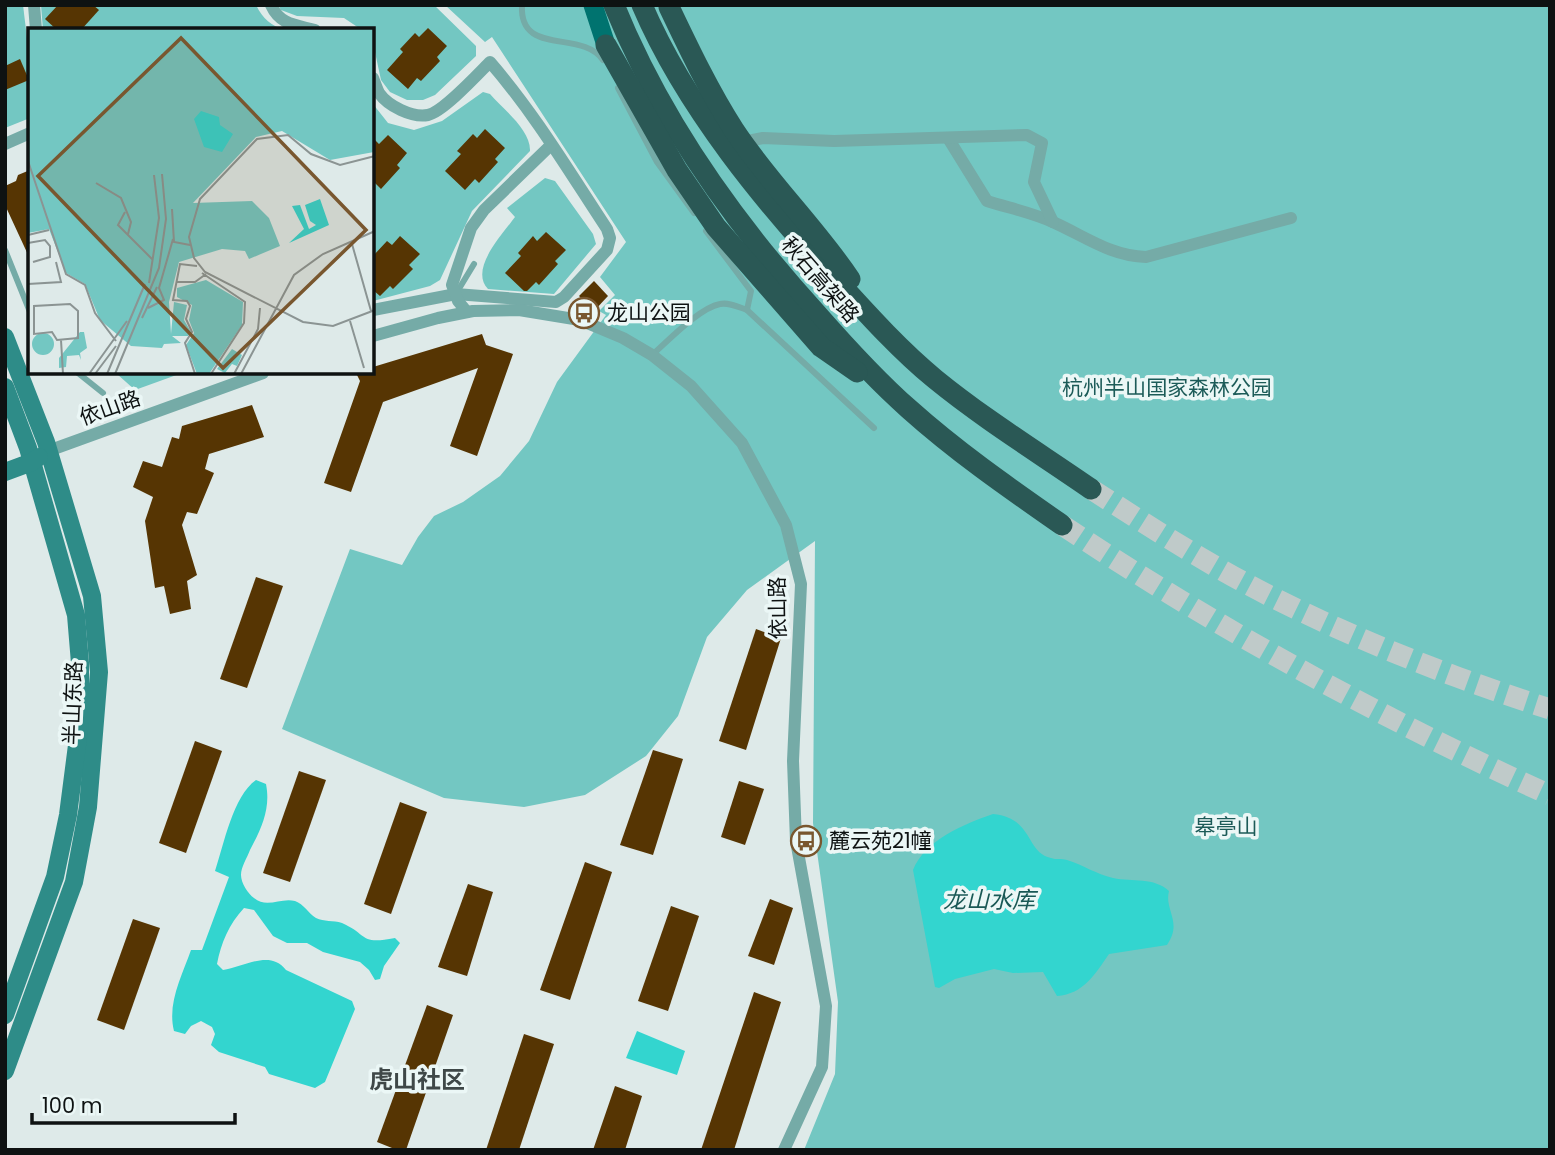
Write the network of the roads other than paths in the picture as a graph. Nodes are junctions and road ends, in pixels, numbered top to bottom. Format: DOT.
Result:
graph roads {
  1 [pos="34,5"];
  2 [pos="271,5"];
  3 [pos="522,5"];
  4 [pos="593,5"];
  5 [pos="614,5"];
  6 [pos="642,5"];
  7 [pos="668,6"];
  8 [pos="36,28"];
  9 [pos="307,28"];
  10 [pos="607,56"];
  11 [pos="613,78"];
  12 [pos="374,80"];
  13 [pos="28,134"];
  14 [pos="948,138"];
  15 [pos="743,142"];
  16 [pos="5,144"];
  17 [pos="551,145"];
  18 [pos="695,215"];
  19 [pos="1292,218"];
  20 [pos="1052,222"];
  21 [pos="703,226"];
  22 [pos="5,250"];
  23 [pos="474,264"];
  24 [pos="456,294"];
  25 [pos="28,307"];
  26 [pos="374,310"];
  27 [pos="747,310"];
  28 [pos="467,312"];
  29 [pos="374,336"];
  30 [pos="888,336"];
  31 [pos="5,337"];
  32 [pos="652,355"];
  33 [pos="79,374"];
  34 [pos="260,374"];
  35 [pos="5,387"];
  36 [pos="103,393"];
  37 [pos="910,410"];
  38 [pos="874,428"];
  39 [pos="48,451"];
  40 [pos="32,462"];
  41 [pos="5,471"];
  42 [pos="1091,489"];
  43 [pos="1062,524"];
  44 [pos="5,1015"];
  45 [pos="5,1071"];
  46 [pos="784,1150"];
  1 -- 8 [label="street"];
  2 -- 9 [label="street"];
  3 -- 10 [label="lane"];
  4 -- 10 [label="main road"];
  5 -- 37 [label="highway, 秋石高架路"];
  6 -- 30 [label="highway, 秋石高架路"];
  7 -- 15 [label="highway"];
  10 -- 37 [label="highway"];
  11 -- 18 [label="lane"];
  12 -- 17 [label="street"];
  13 -- 16 [label="street"];
  14 -- 15 [label="street"];
  14 -- 20 [label="street"];
  14 -- 20 [label="street"];
  15 -- 30 [label="highway"];
  17 -- 24 [label="street"];
  17 -- 24 [label="street"];
  19 -- 20 [label="street"];
  21 -- 27 [label="lane"];
  22 -- 25 [label="lane"];
  23 -- 24 [label="lane"];
  24 -- 26 [label="street"];
  24 -- 28 [label="street"];
  27 -- 32 [label="lane"];
  27 -- 38 [label="lane"];
  28 -- 29 [label="street, 依山路"];
  28 -- 32 [label="street, 依山路"];
  30 -- 42 [label="highway, 秋石高架路"];
  31 -- 39 [label="main road, 半山东路"];
  32 -- 46 [label="street, 依山路"];
  33 -- 36 [label="lane"];
  34 -- 39 [label="street, 依山路"];
  35 -- 40 [label="main road, 半山东路"];
  37 -- 43 [label="highway, 秋石高架路"];
  39 -- 40 [label="main road"];
  39 -- 45 [label="main road, 半山东路"];
  40 -- 41 [label="main road"];
  40 -- 44 [label="main road, 半山东路"];
}
